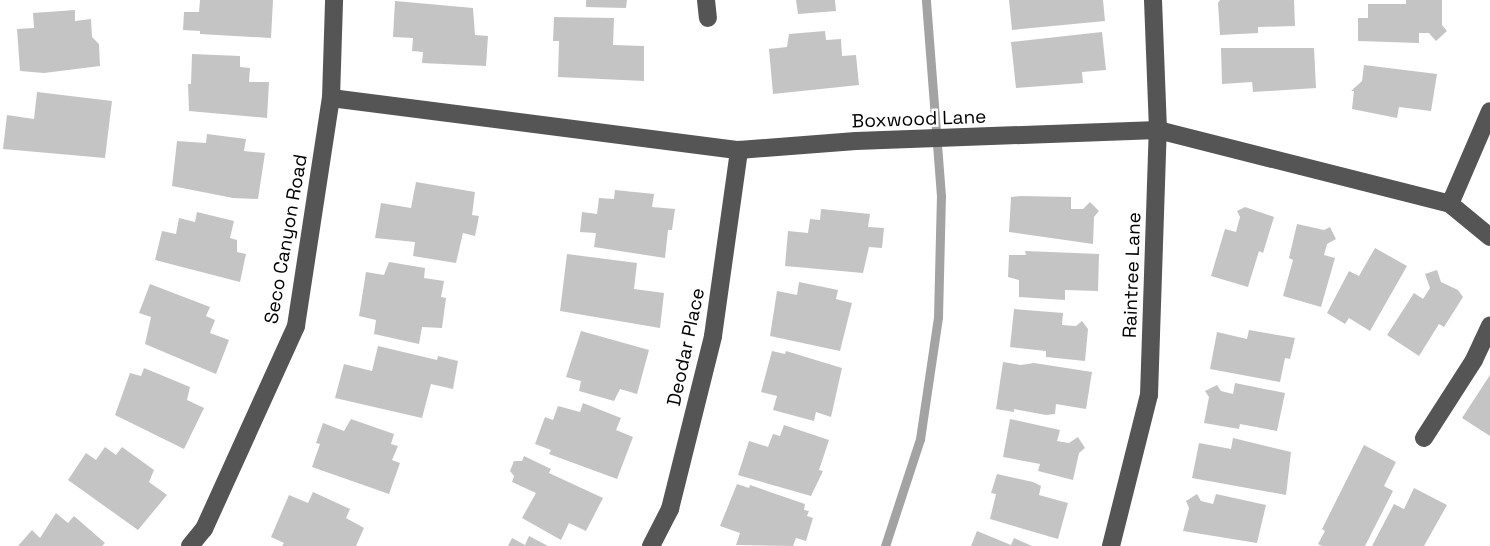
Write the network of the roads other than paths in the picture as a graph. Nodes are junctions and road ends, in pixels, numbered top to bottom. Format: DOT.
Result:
graph roads {
  1 [pos="334,0"];
  2 [pos="1153,0"];
  3 [pos="331,98"];
  4 [pos="1490,111"];
  5 [pos="1158,130"];
  6 [pos="739,150"];
  7 [pos="1450,204"];
  8 [pos="1490,237"];
  9 [pos="1490,325"];
  10 [pos="1424,438"];
  11 [pos="190,546"];
  12 [pos="651,546"];
  13 [pos="1111,546"];
  1 -- 3 [label="street, Seco Canyon Road"];
  2 -- 5 [label="street, Raintree Lane"];
  3 -- 6 [label="street, Boxwood Lane"];
  3 -- 11 [label="street, Seco Canyon Road"];
  4 -- 7 [label="street"];
  5 -- 6 [label="street, Boxwood Lane"];
  5 -- 7 [label="street, Boxwood Lane"];
  5 -- 13 [label="street, Raintree Lane"];
  6 -- 12 [label="street, Deodar Place"];
  7 -- 8 [label="street, Boxwood Lane"];
  9 -- 10 [label="street"];
}
